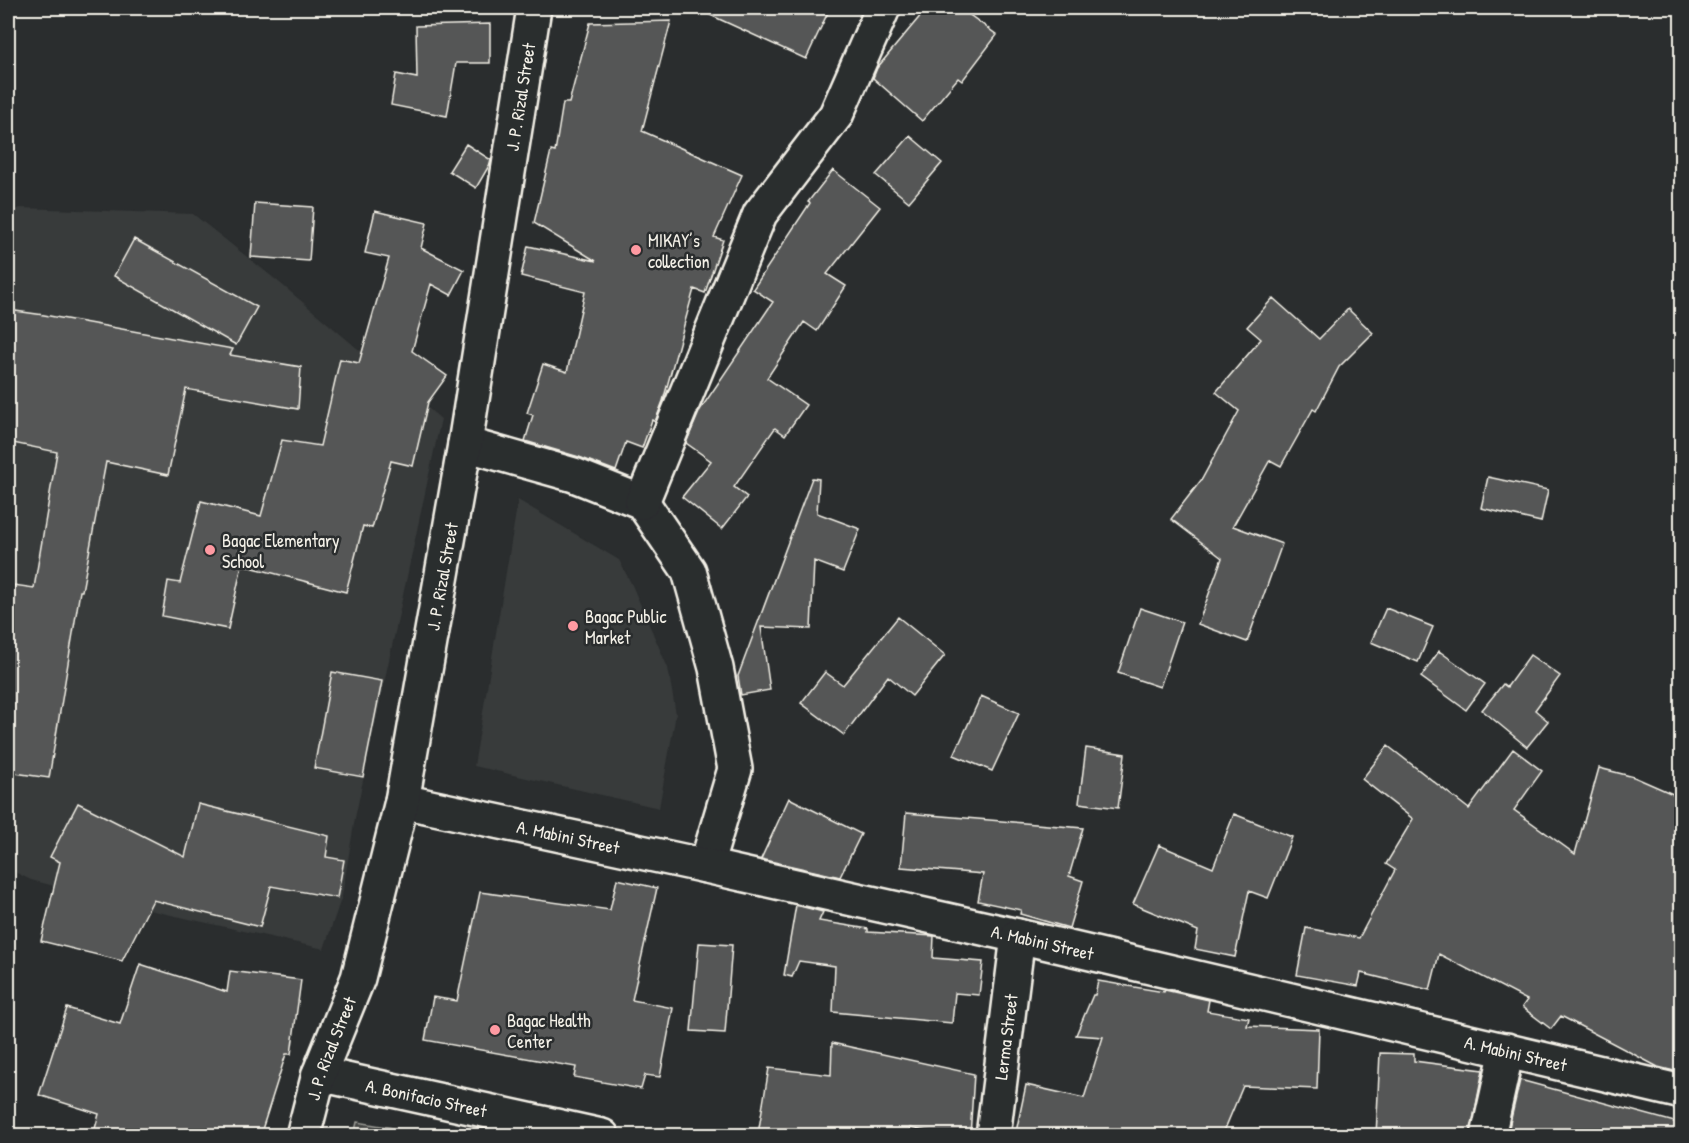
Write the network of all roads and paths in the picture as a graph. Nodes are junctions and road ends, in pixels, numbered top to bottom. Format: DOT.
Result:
graph roads {
  1 [pos="534,8"];
  2 [pos="883,8"];
  3 [pos="465,444"];
  4 [pos="642,502"];
  5 [pos="402,801"];
  6 [pos="706,866"];
  7 [pos="1018,936"];
  8 [pos="1507,1050"];
  9 [pos="319,1074"];
  10 [pos="1682,1092"];
  11 [pos="552,1130"];
  12 [pos="303,1136"];
  13 [pos="602,1136"];
  14 [pos="993,1136"];
  15 [pos="1488,1136"];
  1 -- 3 [label="street, J. P. Rizal Street"];
  2 -- 4 [label="street"];
  3 -- 4 [label="street"];
  3 -- 5 [label="street, J. P. Rizal Street"];
  4 -- 6 [label="street"];
  5 -- 6 [label="street, A. Mabini Street"];
  5 -- 9 [label="street, J. P. Rizal Street"];
  6 -- 7 [label="street, A. Mabini Street"];
  7 -- 8 [label="street, A. Mabini Street"];
  7 -- 14 [label="street, Lerma Street"];
  8 -- 10 [label="street, A. Mabini Street"];
  8 -- 15 [label="street"];
  9 -- 11 [label="street, A. Bonifacio Street"];
  9 -- 12 [label="street, J. P. Rizal Street"];
  11 -- 13 [label="street, A. Bonifacio Street"];
}
